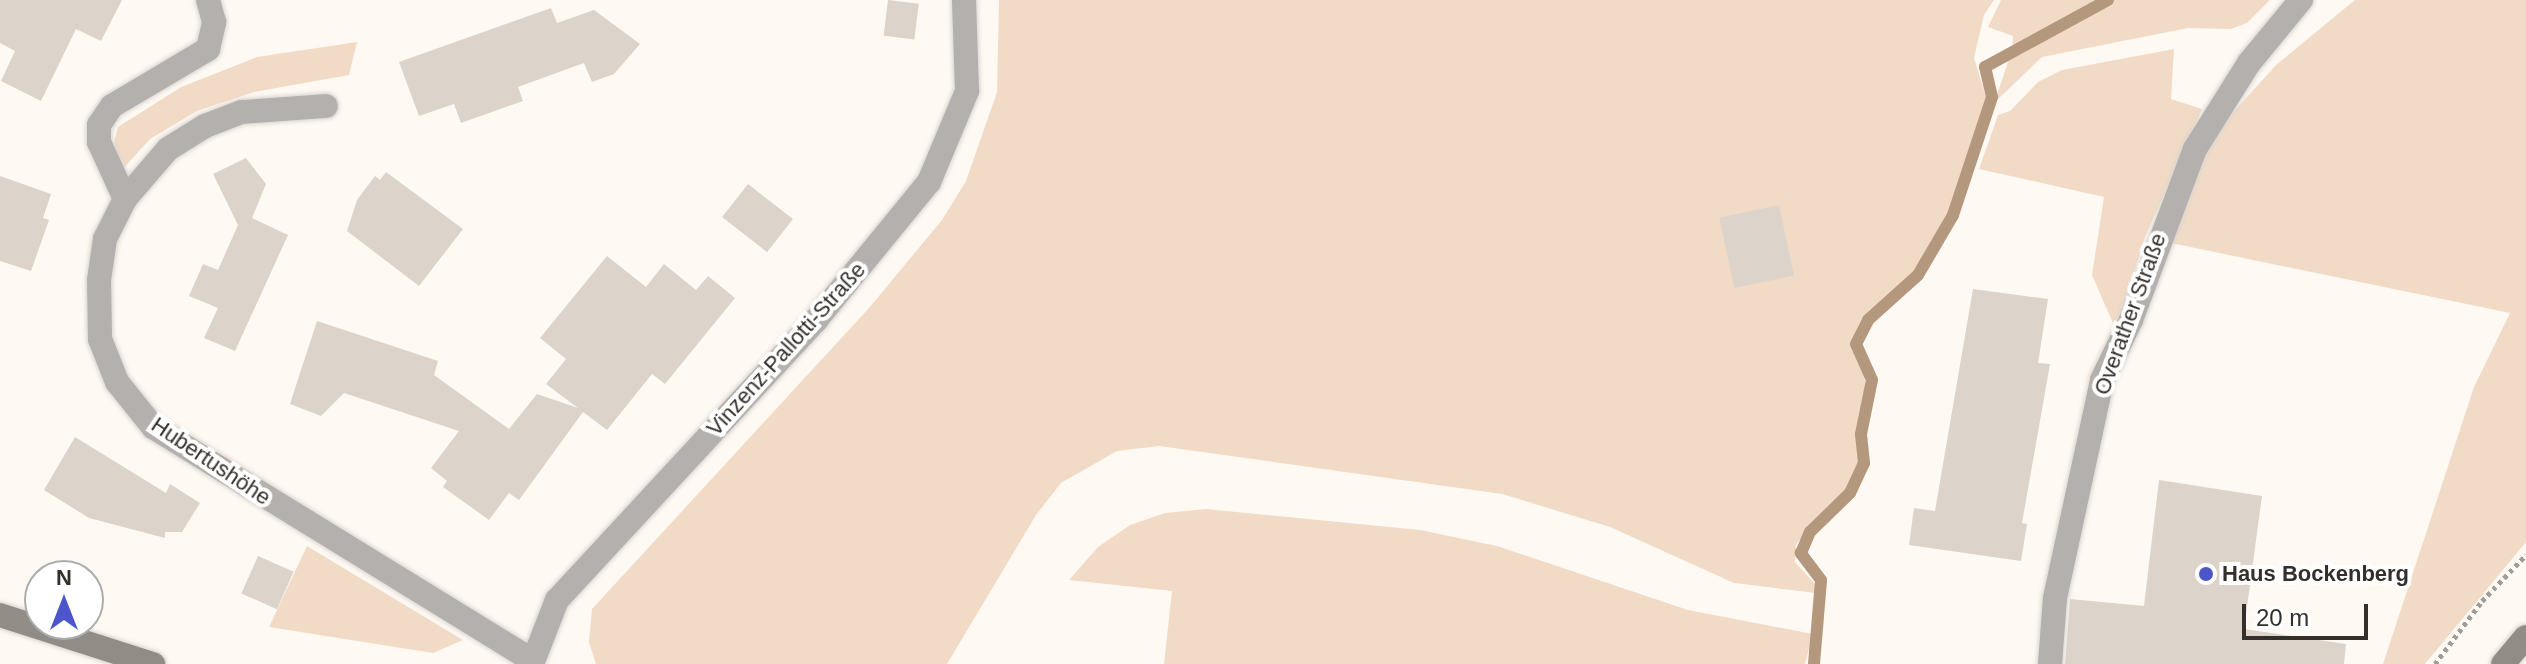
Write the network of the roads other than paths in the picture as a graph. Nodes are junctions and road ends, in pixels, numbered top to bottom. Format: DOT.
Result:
graph roads {
  1 [pos="208,0"];
  2 [pos="964,0"];
  3 [pos="2301,0"];
  4 [pos="326,106"];
  5 [pos="125,199"];
  6 [pos="0,615"];
  7 [pos="2526,637"];
  8 [pos="532,662"];
  9 [pos="153,664"];
  10 [pos="2050,664"];
  11 [pos="2503,664"];
  1 -- 5 [label="street"];
  2 -- 8 [label="street, Vinzenz-Pallotti-Straße"];
  3 -- 10 [label="street, Overather Straße"];
  4 -- 5 [label="street, Hubertushöhe"];
  5 -- 8 [label="street, Hubertushöhe"];
  6 -- 9 [label="main road"];
  7 -- 11 [label="main road"];
}
